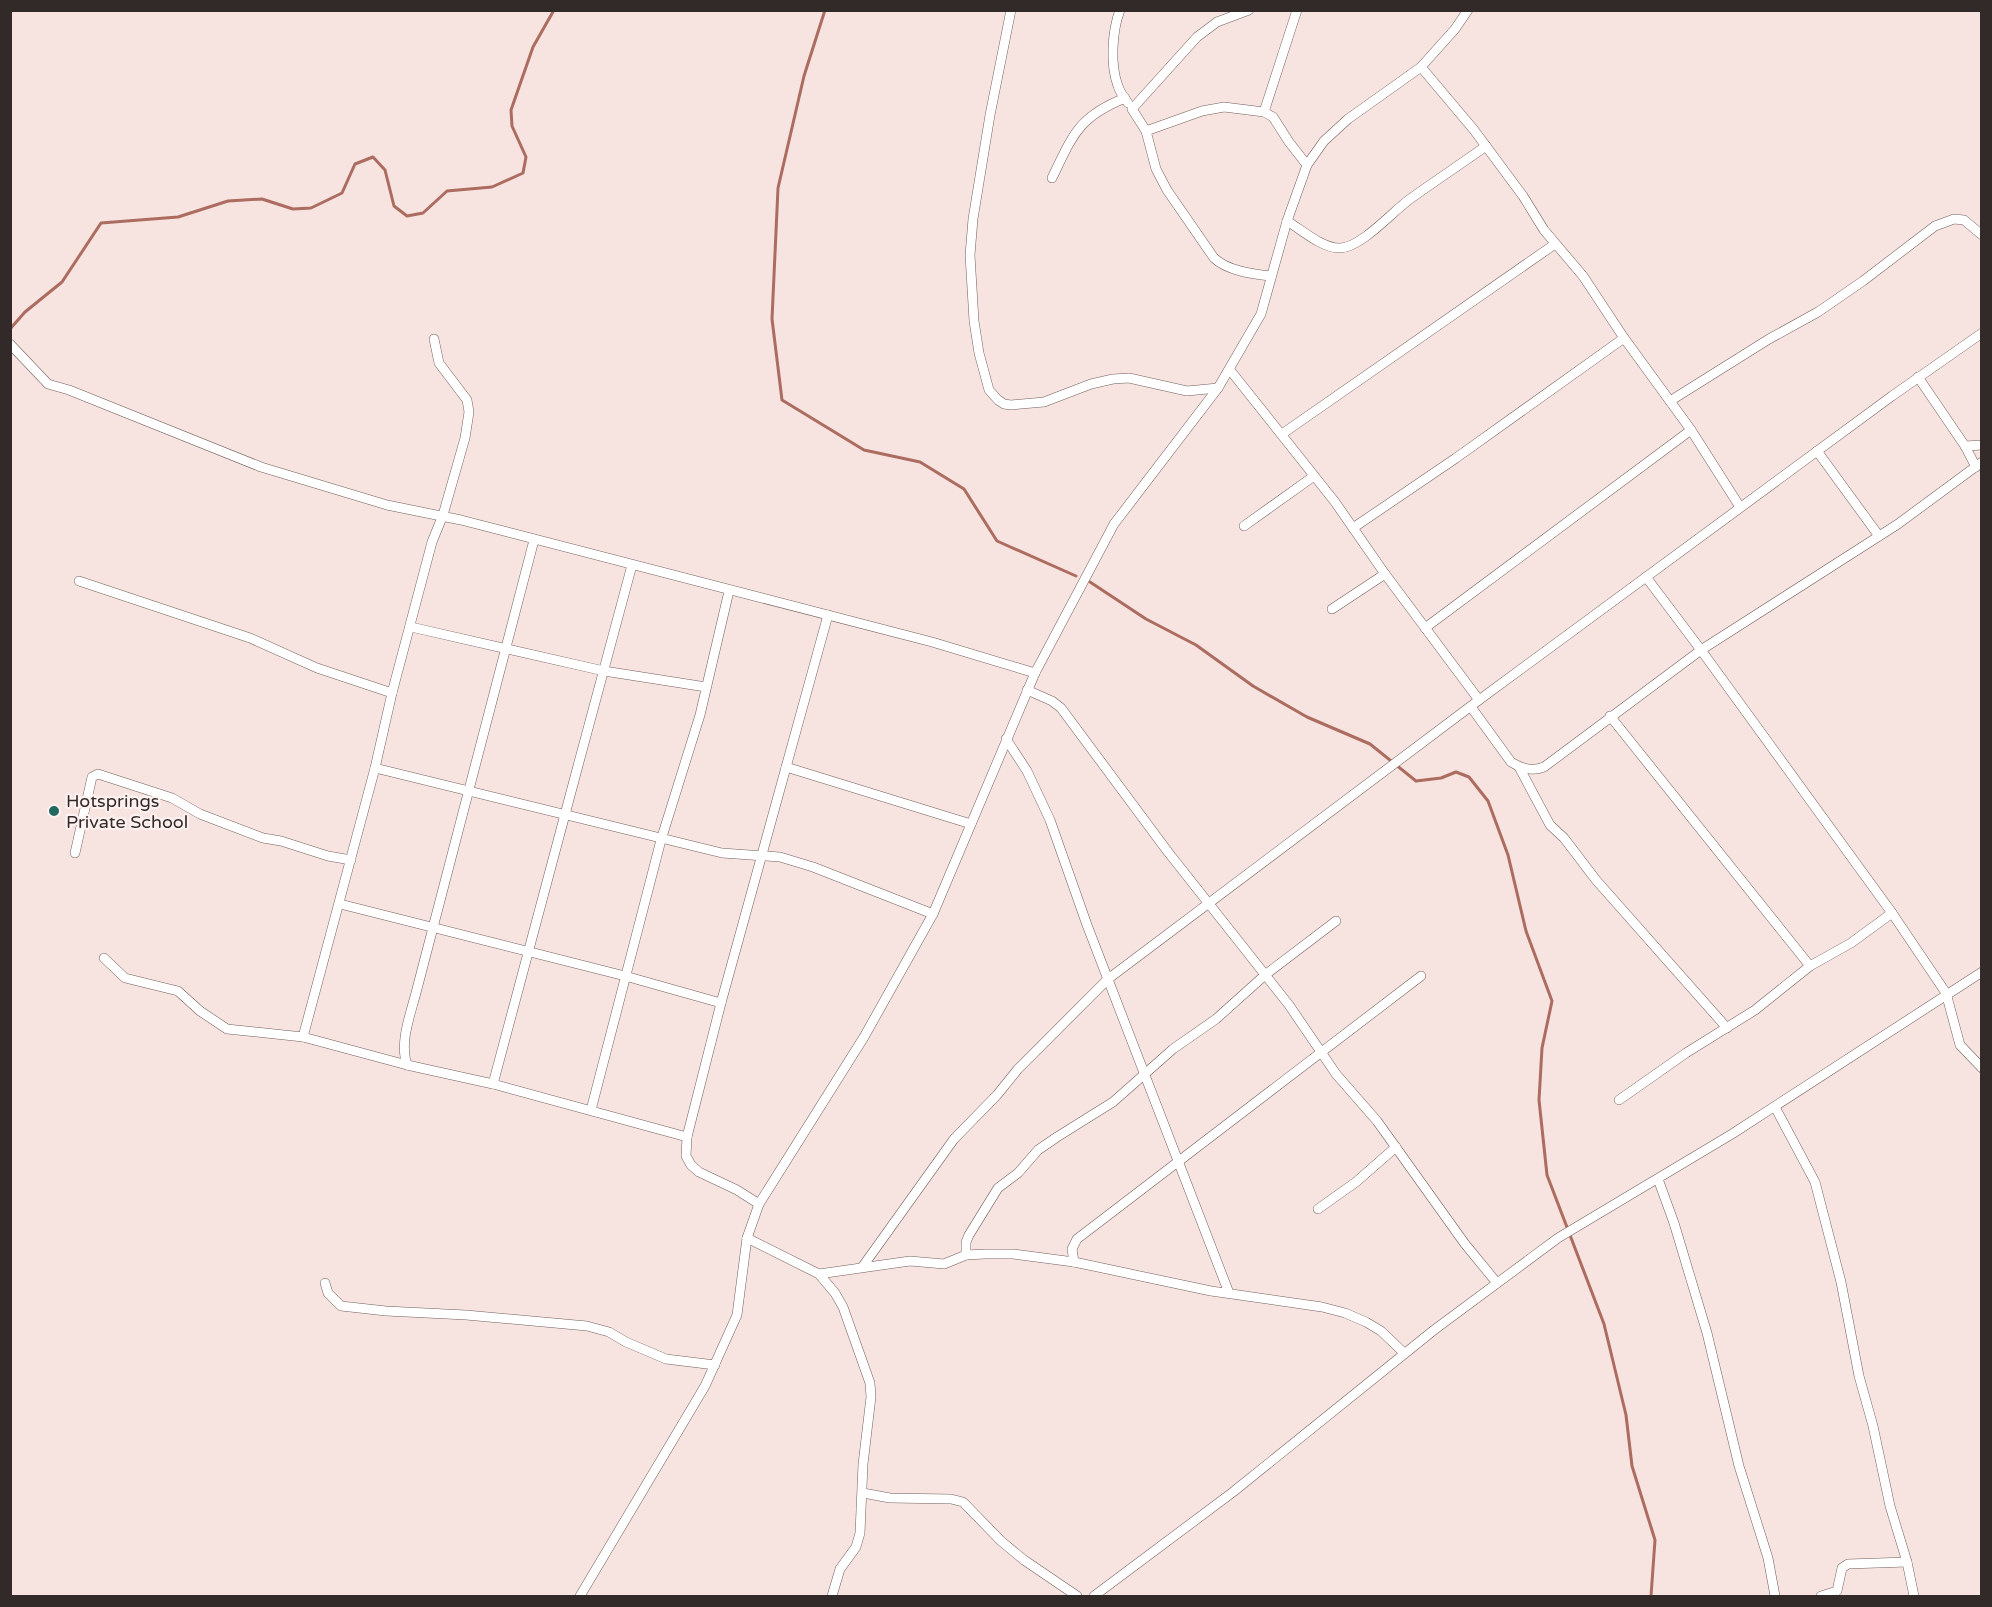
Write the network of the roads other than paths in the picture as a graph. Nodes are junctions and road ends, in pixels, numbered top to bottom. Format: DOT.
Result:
graph roads {
  1 [pos="1011,10"];
  2 [pos="1120,10"];
  3 [pos="1249,10"];
  4 [pos="1297,10"];
  5 [pos="1468,10"];
  6 [pos="1421,67"];
  7 [pos="1125,98"];
  8 [pos="1132,109"];
  9 [pos="1264,112"];
  10 [pos="1146,131"];
  11 [pos="1486,146"];
  12 [pos="1307,165"];
  13 [pos="1052,178"];
  14 [pos="1287,221"];
  15 [pos="1982,235"];
  16 [pos="1555,243"];
  17 [pos="1271,276"];
  18 [pos="1982,333"];
  19 [pos="1624,338"];
  20 [pos="434,339"];
  21 [pos="10,344"];
  22 [pos="1230,370"];
  23 [pos="1918,377"];
  24 [pos="1218,388"];
  25 [pos="1670,401"];
  26 [pos="1691,430"];
  27 [pos="1282,434"];
  28 [pos="1982,445"];
  29 [pos="1965,446"];
  30 [pos="1817,451"];
  31 [pos="1979,465"];
  32 [pos="1314,476"];
  33 [pos="1740,507"];
  34 [pos="443,515"];
  35 [pos="1244,526"];
  36 [pos="1353,528"];
  37 [pos="1880,536"];
  38 [pos="534,540"];
  39 [pos="632,565"];
  40 [pos="1385,574"];
  41 [pos="1646,577"];
  42 [pos="79,581"];
  43 [pos="729,591"];
  44 [pos="1332,609"];
  45 [pos="828,615"];
  46 [pos="411,627"];
  47 [pos="1425,628"];
  48 [pos="506,650"];
  49 [pos="1701,650"];
  50 [pos="604,671"];
  51 [pos="1035,673"];
  52 [pos="706,687"];
  53 [pos="1028,690"];
  54 [pos="392,693"];
  55 [pos="1479,700"];
  56 [pos="1471,707"];
  57 [pos="1610,716"];
  58 [pos="1006,740"];
  59 [pos="786,767"];
  60 [pos="1519,767"];
  61 [pos="375,768"];
  62 [pos="469,791"];
  63 [pos="566,814"];
  64 [pos="971,824"];
  65 [pos="661,840"];
  66 [pos="75,853"];
  67 [pos="762,857"];
  68 [pos="351,860"];
  69 [pos="1209,902"];
  70 [pos="340,903"];
  71 [pos="1892,913"];
  72 [pos="933,914"];
  73 [pos="1336,921"];
  74 [pos="434,926"];
  75 [pos="527,950"];
  76 [pos="104,958"];
  77 [pos="1810,966"];
  78 [pos="1982,972"];
  79 [pos="1265,975"];
  80 [pos="625,976"];
  81 [pos="1421,976"];
  82 [pos="1108,979"];
  83 [pos="1946,993"];
  84 [pos="721,1003"];
  85 [pos="1726,1028"];
  86 [pos="303,1037"];
  87 [pos="1322,1052"];
  88 [pos="407,1065"];
  89 [pos="1982,1068"];
  90 [pos="1144,1073"];
  91 [pos="494,1084"];
  92 [pos="1619,1100"];
  93 [pos="1775,1107"];
  94 [pos="591,1110"];
  95 [pos="687,1137"];
  96 [pos="1396,1147"];
  97 [pos="1179,1161"];
  98 [pos="1658,1179"];
  99 [pos="759,1204"];
  100 [pos="1318,1209"];
  101 [pos="747,1238"];
  102 [pos="966,1255"];
  103 [pos="1074,1262"];
  104 [pos="863,1266"];
  105 [pos="819,1274"];
  106 [pos="326,1283"];
  107 [pos="1497,1283"];
  108 [pos="1229,1293"];
  109 [pos="1404,1353"];
  110 [pos="715,1365"];
  111 [pos="863,1494"];
  112 [pos="1907,1563"];
  113 [pos="580,1596"];
  114 [pos="832,1596"];
  115 [pos="1077,1596"];
  116 [pos="1094,1596"];
  117 [pos="1774,1596"];
  118 [pos="1821,1596"];
  119 [pos="1914,1596"];
  1 -- 24 [label="street"];
  2 -- 7 [label="street"];
  3 -- 8 [label="street"];
  4 -- 9 [label="street"];
  5 -- 6 [label="street"];
  6 -- 11 [label="street"];
  6 -- 12 [label="street"];
  7 -- 8 [label="street"];
  7 -- 13 [label="street"];
  8 -- 10 [label="street"];
  9 -- 10 [label="street"];
  9 -- 12 [label="street"];
  10 -- 17 [label="street"];
  11 -- 14 [label="street"];
  11 -- 16 [label="street"];
  12 -- 14 [label="street"];
  14 -- 17 [label="street"];
  15 -- 25 [label="street"];
  16 -- 19 [label="street"];
  16 -- 27 [label="street"];
  17 -- 22 [label="street"];
  18 -- 23 [label="street"];
  19 -- 25 [label="street"];
  19 -- 36 [label="street"];
  20 -- 34 [label="street"];
  21 -- 34 [label="street"];
  22 -- 24 [label="street"];
  22 -- 27 [label="street"];
  23 -- 29 [label="street"];
  23 -- 30 [label="street"];
  24 -- 51 [label="street"];
  25 -- 26 [label="street"];
  26 -- 33 [label="street"];
  26 -- 47 [label="street"];
  27 -- 32 [label="street"];
  28 -- 29 [label="street"];
  29 -- 31 [label="street"];
  30 -- 33 [label="street"];
  30 -- 37 [label="street"];
  31 -- 37 [label="street"];
  32 -- 35 [label="street"];
  32 -- 36 [label="street"];
  33 -- 41 [label="street"];
  34 -- 38 [label="street"];
  34 -- 46 [label="street"];
  36 -- 40 [label="street"];
  37 -- 49 [label="street"];
  38 -- 39 [label="street"];
  38 -- 48 [label="street"];
  39 -- 43 [label="street"];
  39 -- 50 [label="street"];
  40 -- 44 [label="street"];
  40 -- 47 [label="street"];
  41 -- 49 [label="street"];
  41 -- 55 [label="street"];
  42 -- 54 [label="street"];
  43 -- 45 [label="street"];
  43 -- 52 [label="street"];
  45 -- 51 [label="street"];
  45 -- 59 [label="street"];
  46 -- 48 [label="street"];
  46 -- 54 [label="street"];
  47 -- 55 [label="street"];
  48 -- 50 [label="street"];
  48 -- 62 [label="street"];
  49 -- 57 [label="street"];
  49 -- 71 [label="street"];
  50 -- 52 [label="street"];
  50 -- 63 [label="street"];
  51 -- 53 [label="street"];
  52 -- 65 [label="street"];
  53 -- 58 [label="street"];
  53 -- 69 [label="street"];
  54 -- 61 [label="street"];
  55 -- 56 [label="street"];
  56 -- 60 [label="street"];
  56 -- 69 [label="street"];
  57 -- 60 [label="street"];
  57 -- 77 [label="street"];
  58 -- 64 [label="street"];
  58 -- 82 [label="street"];
  59 -- 64 [label="street"];
  59 -- 67 [label="street"];
  60 -- 85 [label="street"];
  61 -- 62 [label="street"];
  61 -- 68 [label="street"];
  62 -- 63 [label="street"];
  62 -- 74 [label="street"];
  63 -- 65 [label="street"];
  63 -- 75 [label="street"];
  64 -- 72 [label="street"];
  65 -- 67 [label="street"];
  65 -- 80 [label="street"];
  66 -- 68 [label="street"];
  67 -- 72 [label="street"];
  67 -- 84 [label="street"];
  68 -- 70 [label="street"];
  69 -- 79 [label="street"];
  69 -- 82 [label="street"];
  70 -- 74 [label="street"];
  70 -- 86 [label="street"];
  71 -- 77 [label="street"];
  71 -- 83 [label="street"];
  72 -- 99 [label="street"];
  73 -- 79 [label="street"];
  74 -- 75 [label="street"];
  74 -- 88 [label="street"];
  75 -- 80 [label="street"];
  75 -- 91 [label="street"];
  76 -- 86 [label="street"];
  77 -- 85 [label="street"];
  78 -- 83 [label="street"];
  79 -- 87 [label="street"];
  79 -- 90 [label="street"];
  80 -- 84 [label="street"];
  80 -- 94 [label="street"];
  81 -- 87 [label="street"];
  82 -- 90 [label="street"];
  82 -- 104 [label="street"];
  83 -- 89 [label="street"];
  83 -- 93 [label="street"];
  84 -- 95 [label="street"];
  85 -- 92 [label="street"];
  86 -- 88 [label="street"];
  87 -- 96 [label="street"];
  87 -- 97 [label="street"];
  88 -- 91 [label="street"];
  90 -- 97 [label="street"];
  90 -- 102 [label="street"];
  91 -- 94 [label="street"];
  93 -- 98 [label="street"];
  93 -- 112 [label="street"];
  94 -- 95 [label="street"];
  95 -- 99 [label="street"];
  96 -- 100 [label="street"];
  96 -- 107 [label="street"];
  97 -- 103 [label="street"];
  97 -- 108 [label="street"];
  98 -- 107 [label="street"];
  98 -- 117 [label="street"];
  99 -- 101 [label="street"];
  101 -- 105 [label="street"];
  101 -- 110 [label="street"];
  102 -- 103 [label="street"];
  102 -- 104 [label="street"];
  103 -- 108 [label="street"];
  104 -- 105 [label="street"];
  105 -- 111 [label="street"];
  106 -- 110 [label="street"];
  107 -- 109 [label="street"];
  108 -- 109 [label="street"];
  109 -- 116 [label="street"];
  110 -- 113 [label="street"];
  111 -- 114 [label="street"];
  111 -- 115 [label="street"];
  112 -- 118 [label="street"];
  112 -- 119 [label="street"];
}
